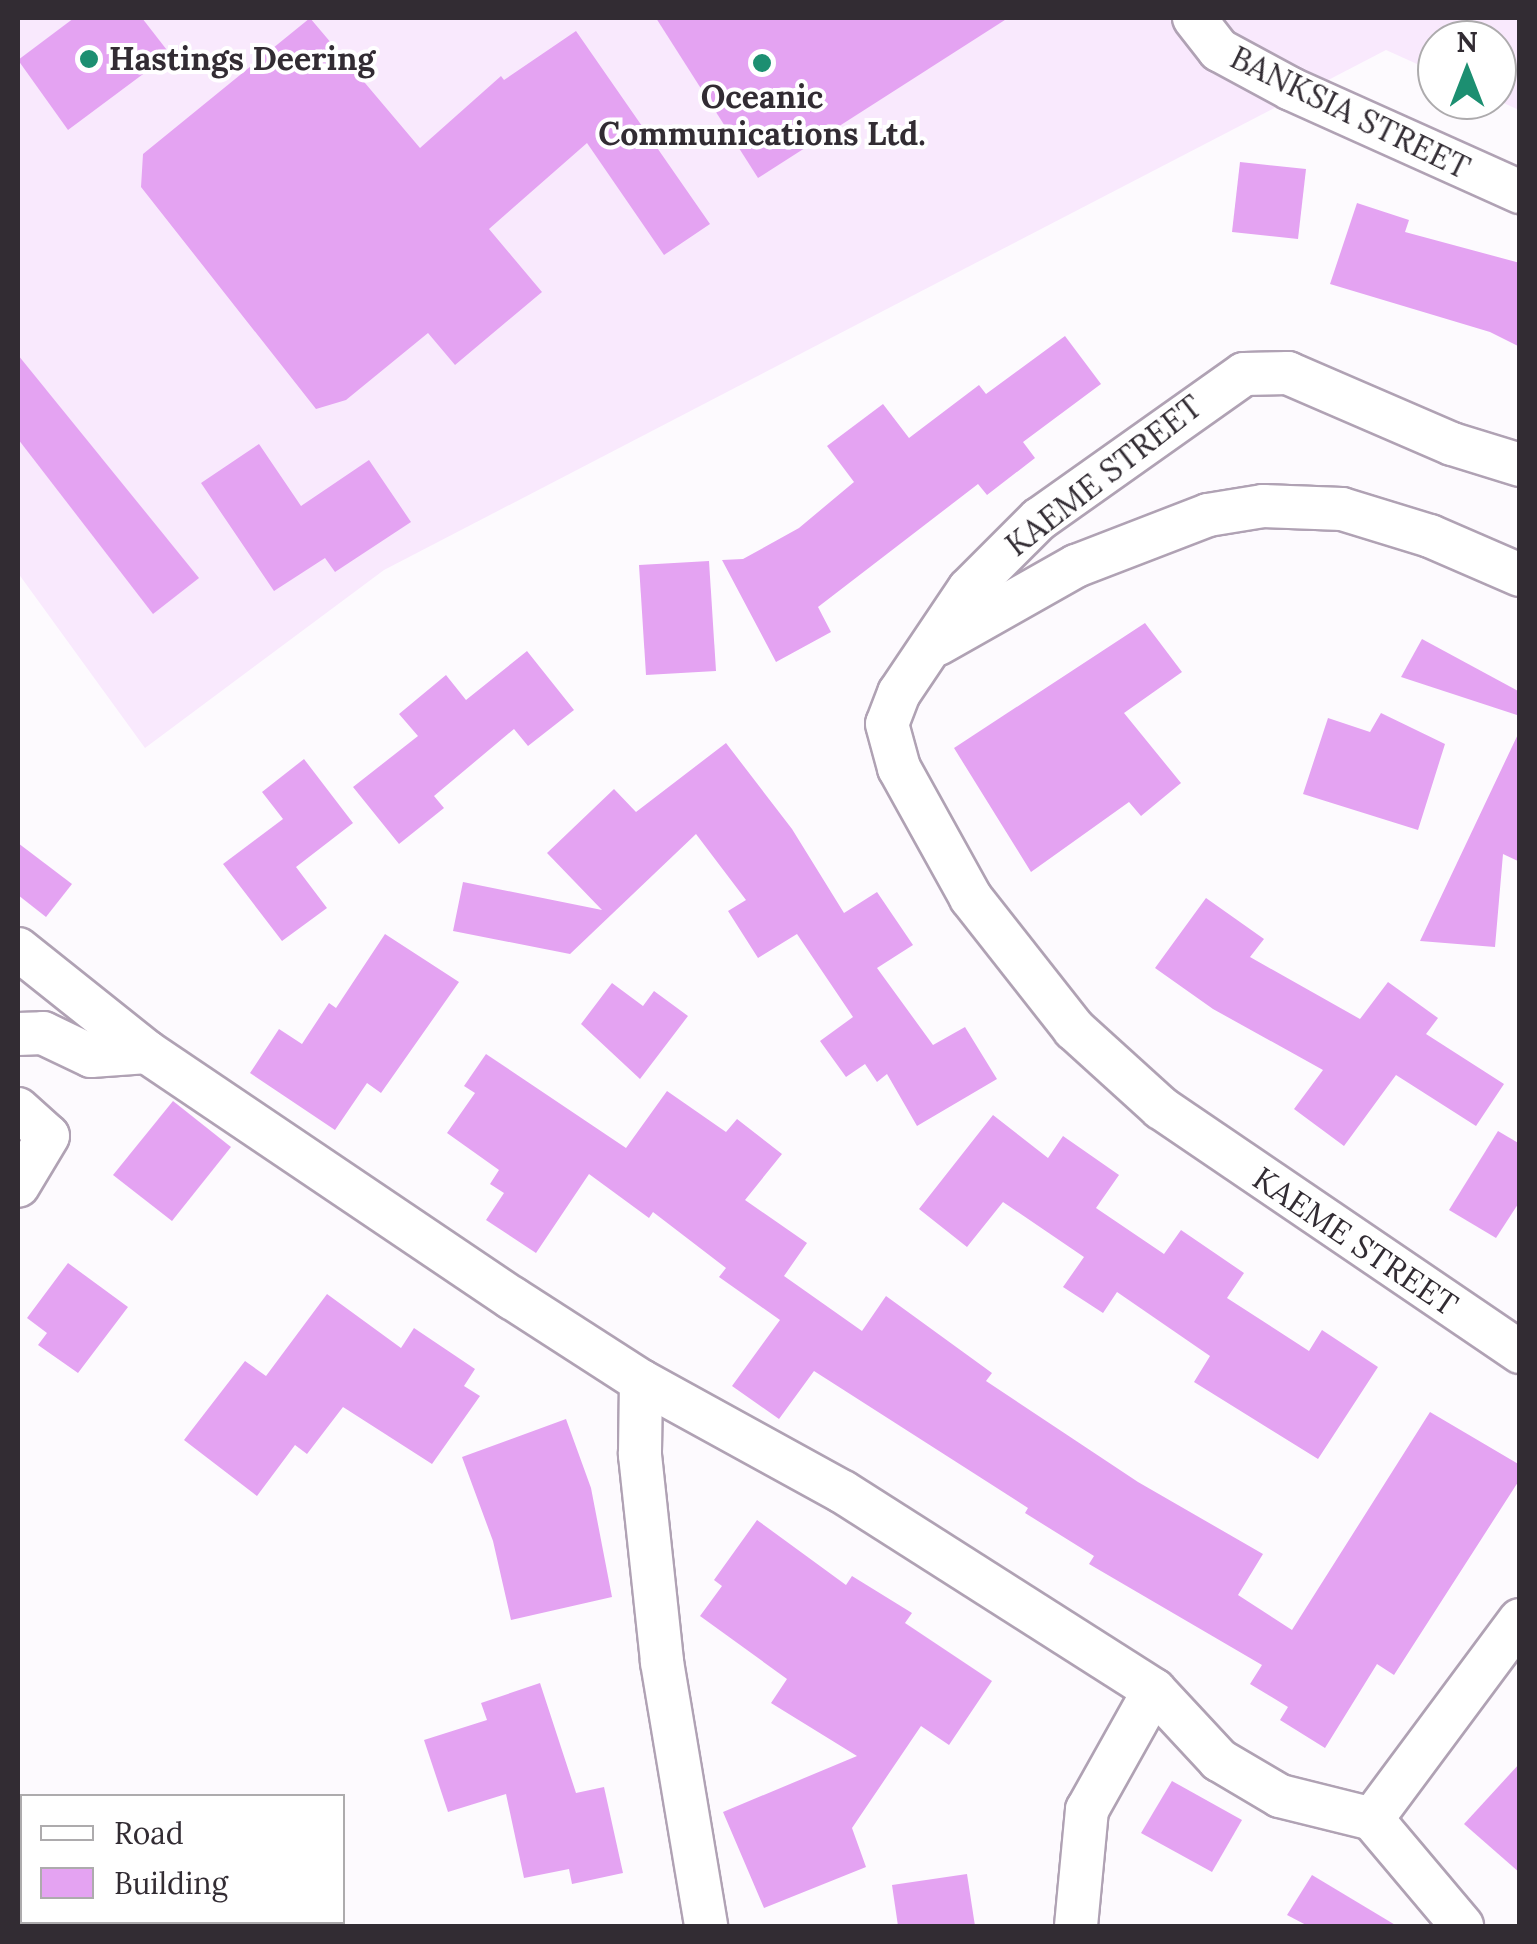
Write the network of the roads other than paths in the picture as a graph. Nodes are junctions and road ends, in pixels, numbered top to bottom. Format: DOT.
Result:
graph roads {
  1 [pos="1194,18"];
  2 [pos="1520,192"];
  3 [pos="1520,466"];
  4 [pos="1520,575"];
  5 [pos="933,647"];
  6 [pos="18,949"];
  7 [pos="18,1034"];
  8 [pos="146,1052"];
  9 [pos="18,1109"];
  10 [pos="18,1186"];
  11 [pos="1520,1352"];
  12 [pos="641,1381"];
  13 [pos="1520,1620"];
  14 [pos="1154,1690"];
  15 [pos="1372,1819"];
  16 [pos="706,1926"];
  17 [pos="1076,1926"];
  18 [pos="1462,1926"];
  1 -- 2 [label="street, BANKSIA STREET"];
  3 -- 5 [label="street, KAEME STREET"];
  4 -- 5 [label="street"];
  5 -- 11 [label="street, KAEME STREET"];
  6 -- 8 [label="street"];
  7 -- 8 [label="street"];
  8 -- 12 [label="street"];
  9 -- 10 [label="street"];
  12 -- 14 [label="street"];
  12 -- 16 [label="street"];
  13 -- 15 [label="street"];
  14 -- 15 [label="street"];
  14 -- 17 [label="street"];
  15 -- 18 [label="street"];
}
